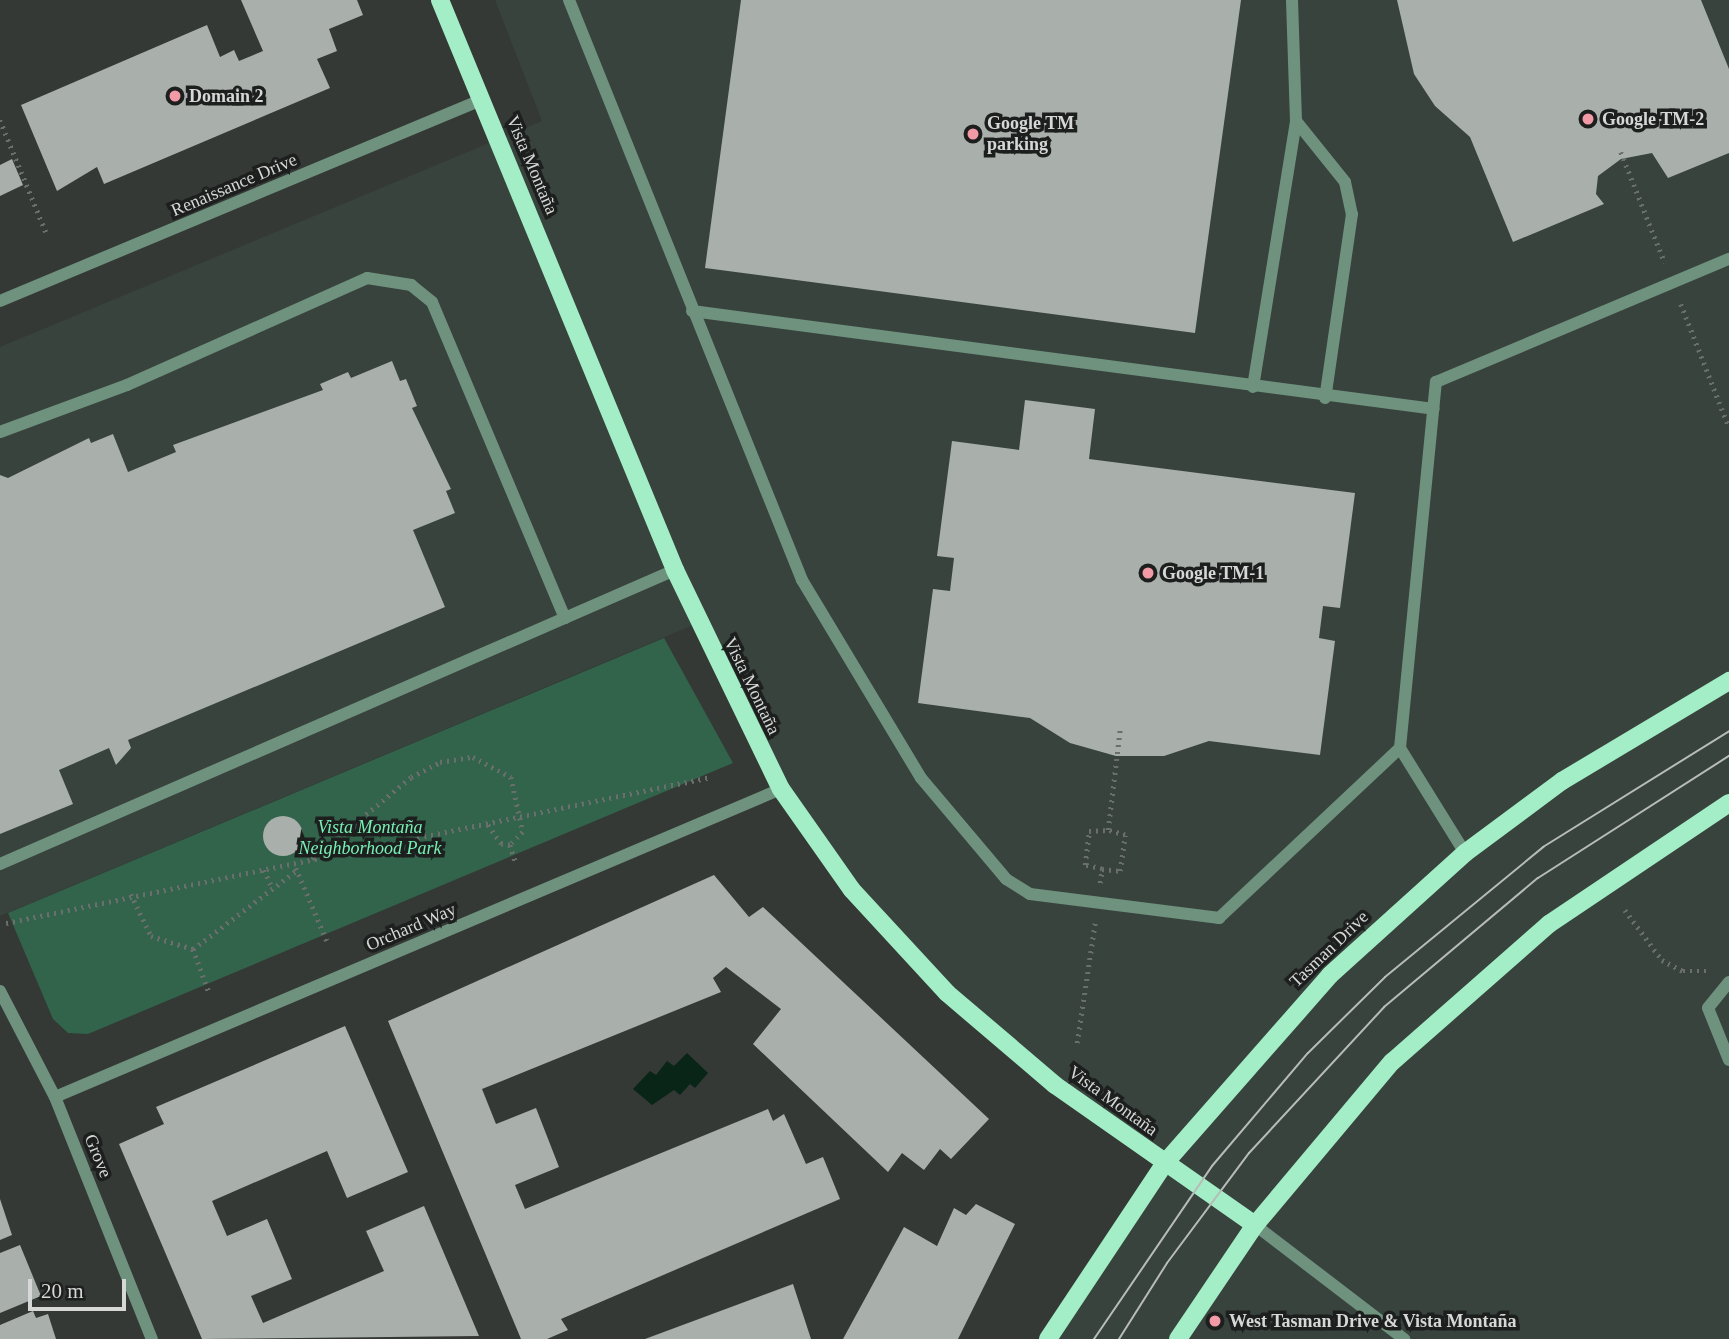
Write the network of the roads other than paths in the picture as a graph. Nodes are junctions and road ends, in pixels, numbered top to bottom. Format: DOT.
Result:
graph roads {
  1 [pos="440,0"];
  2 [pos="569,0"];
  3 [pos="1292,0"];
  4 [pos="481,100"];
  5 [pos="1296,121"];
  6 [pos="1729,259"];
  7 [pos="0,301"];
  8 [pos="692,312"];
  9 [pos="1253,387"];
  10 [pos="1325,398"];
  11 [pos="1434,410"];
  12 [pos="0,432"];
  13 [pos="675,570"];
  14 [pos="565,618"];
  15 [pos="1729,681"];
  16 [pos="1400,748"];
  17 [pos="780,789"];
  18 [pos="1729,803"];
  19 [pos="1465,853"];
  20 [pos="0,864"];
  21 [pos="1729,982"];
  22 [pos="0,991"];
  23 [pos="1729,1060"];
  24 [pos="55,1097"];
  25 [pos="1165,1163"];
  26 [pos="1255,1225"];
  27 [pos="152,1339"];
  28 [pos="1048,1339"];
  29 [pos="1178,1339"];
  30 [pos="1404,1339"];
  1 -- 4 [label="main road, Vista Montaña"];
  2 -- 8 [label="street"];
  3 -- 5 [label="street"];
  4 -- 7 [label="street, Renaissance Drive"];
  4 -- 13 [label="main road, Vista Montaña"];
  5 -- 9 [label="street"];
  5 -- 10 [label="street"];
  6 -- 11 [label="street"];
  8 -- 9 [label="street"];
  8 -- 16 [label="street"];
  9 -- 10 [label="street"];
  10 -- 11 [label="street"];
  11 -- 16 [label="street"];
  12 -- 14 [label="street"];
  13 -- 14 [label="street"];
  13 -- 17 [label="main road, Vista Montaña"];
  14 -- 20 [label="street"];
  15 -- 19 [label="main road, Tasman Drive"];
  16 -- 19 [label="street"];
  17 -- 24 [label="street, Orchard Way"];
  17 -- 25 [label="main road, Vista Montaña"];
  18 -- 26 [label="main road"];
  19 -- 25 [label="main road, Tasman Drive"];
  21 -- 23 [label="street"];
  22 -- 24 [label="street, Grove"];
  24 -- 27 [label="street, Grove"];
  25 -- 26 [label="main road, Vista Montaña"];
  25 -- 28 [label="main road, Tasman Drive"];
  26 -- 29 [label="main road"];
  26 -- 30 [label="street"];
}
